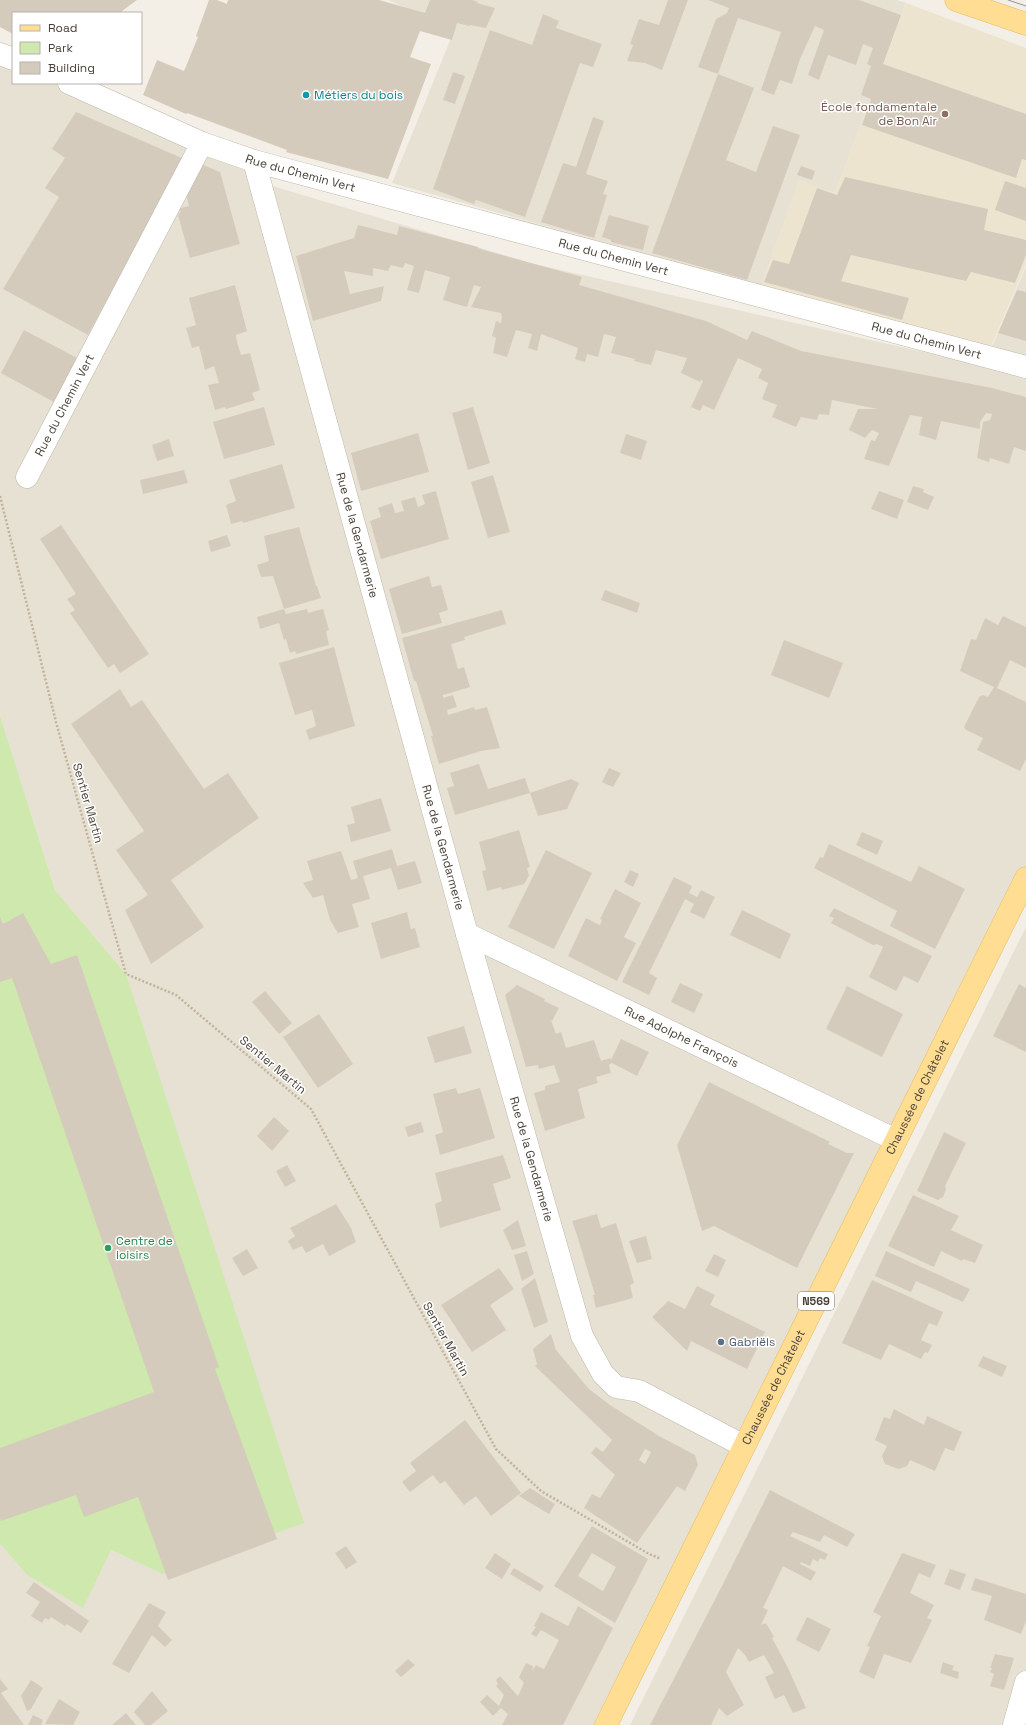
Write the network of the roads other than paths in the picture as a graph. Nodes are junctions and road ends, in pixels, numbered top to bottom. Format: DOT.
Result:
graph roads {
  1 [pos="956,0"];
  2 [pos="1026,24"];
  3 [pos="0,54"];
  4 [pos="12,59"];
  5 [pos="71,84"];
  6 [pos="202,143"];
  7 [pos="254,161"];
  8 [pos="1026,366"];
  9 [pos="26,476"];
  10 [pos="1026,878"];
  11 [pos="467,934"];
  12 [pos="896,1140"];
  13 [pos="744,1446"];
  14 [pos="1026,1682"];
  15 [pos="606,1725"];
  16 [pos="1014,1725"];
  1 -- 2 [label="main road"];
  3 -- 4 [label="street"];
  5 -- 6 [label="street, Rue du Chemin Vert"];
  6 -- 7 [label="street, Rue du Chemin Vert"];
  6 -- 9 [label="street, Rue du Chemin Vert"];
  7 -- 8 [label="street, Rue du Chemin Vert"];
  7 -- 11 [label="street, Rue de la Gendarmerie"];
  10 -- 12 [label="main road, Chaussée de Châtelet / N569"];
  11 -- 12 [label="street, Rue Adolphe François"];
  11 -- 13 [label="street, Rue de la Gendarmerie"];
  12 -- 13 [label="main road, Chaussée de Châtelet / N569"];
  13 -- 15 [label="main road, Chaussée de Châtelet / N569"];
  14 -- 16 [label="street"];
}
